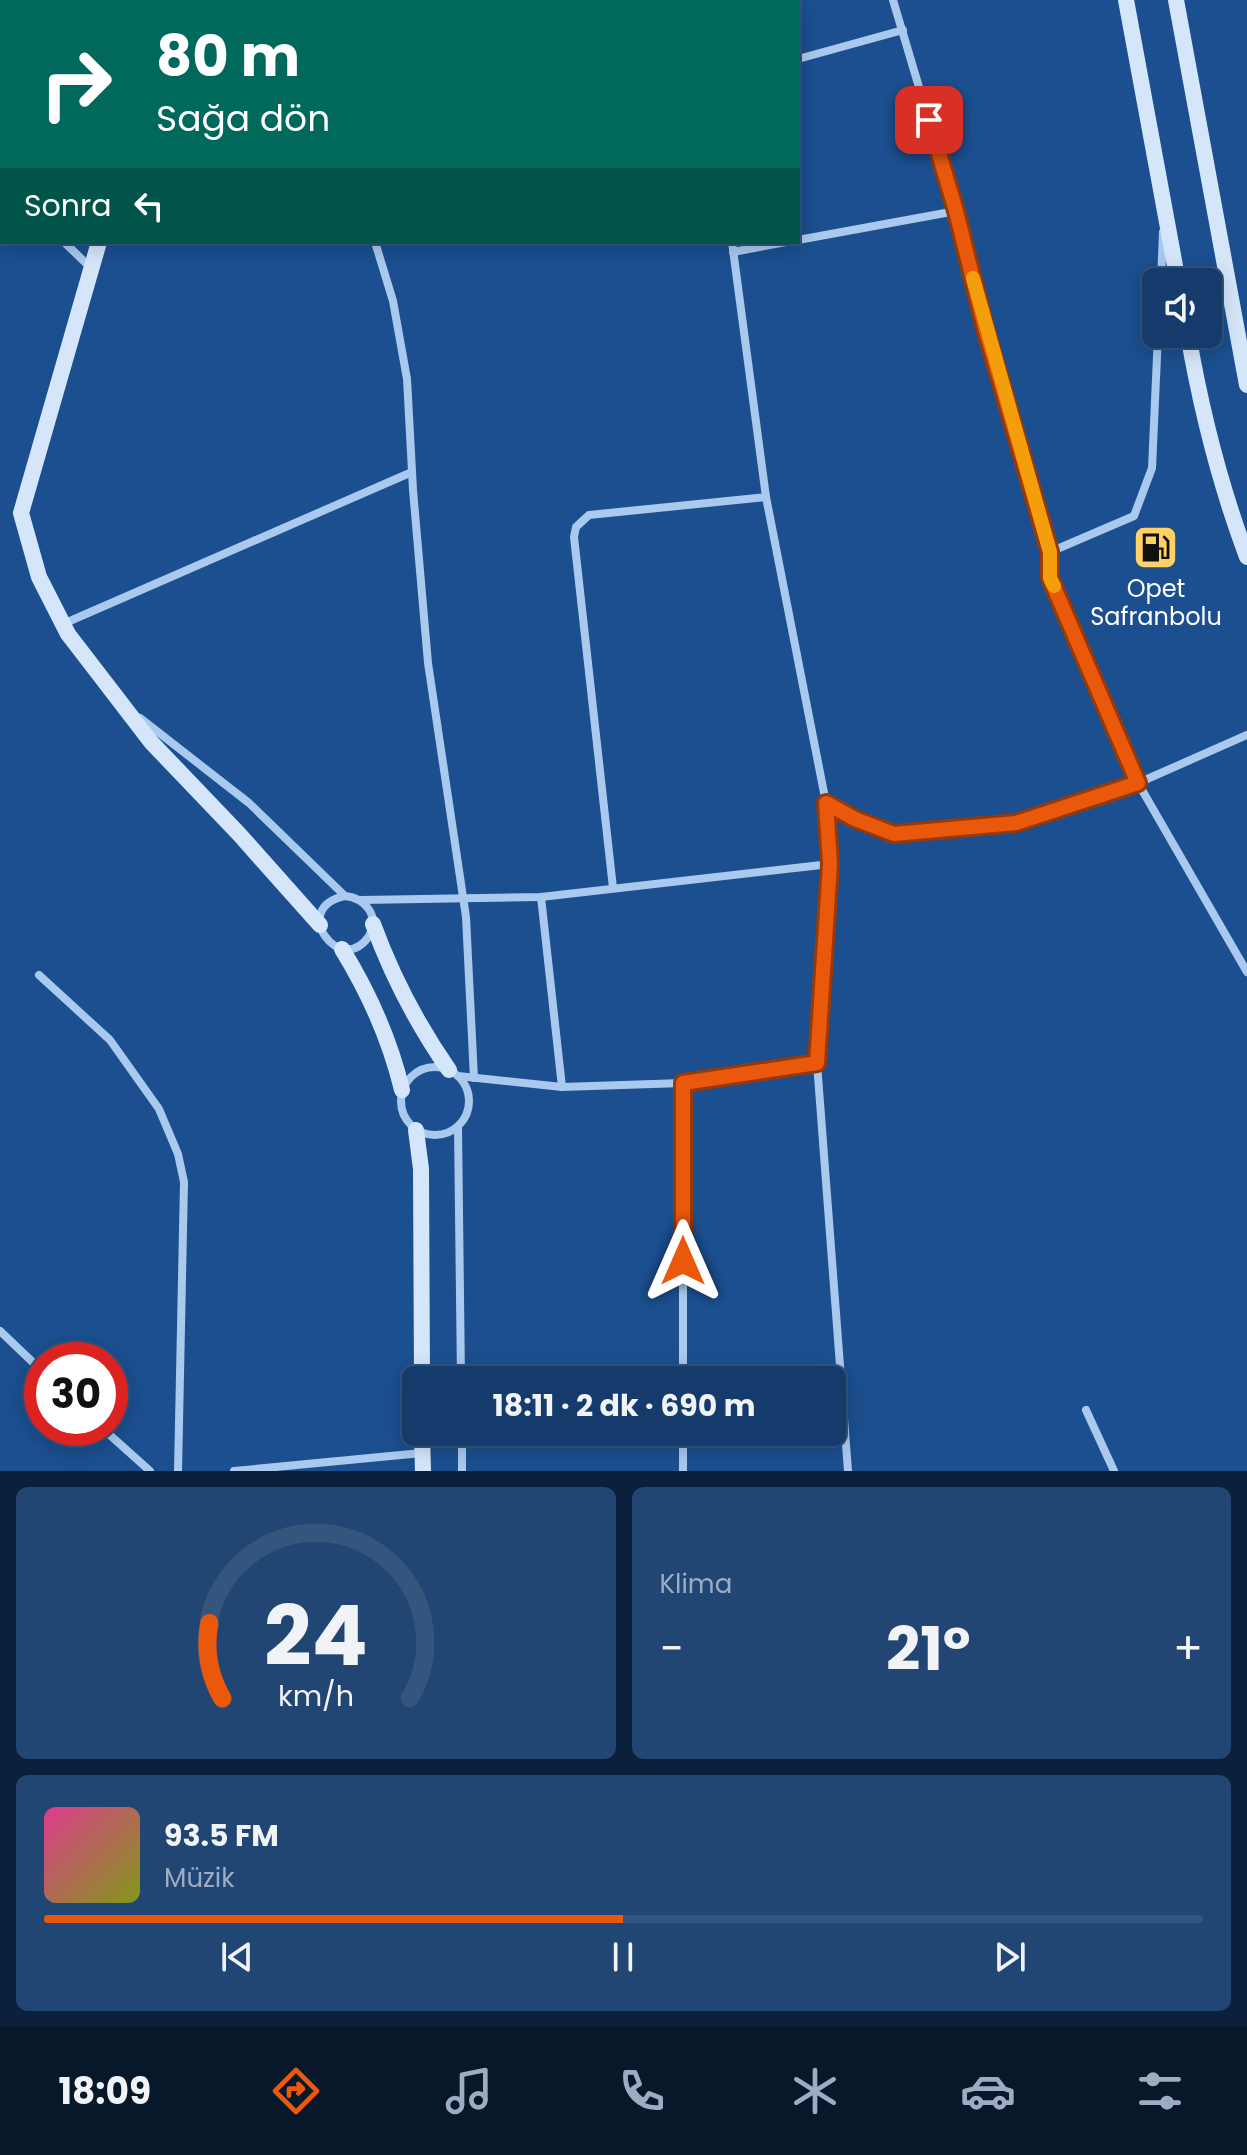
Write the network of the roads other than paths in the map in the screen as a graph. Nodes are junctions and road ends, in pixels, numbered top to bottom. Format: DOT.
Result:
graph roads {
  1 [pos="893,0"];
  2 [pos="1126,0"];
  3 [pos="1176,0"];
  4 [pos="903,30"];
  5 [pos="800,58"];
  6 [pos="1164,207"];
  7 [pos="956,211"];
  8 [pos="800,240"];
  9 [pos="66,244"];
  10 [pos="98,244"];
  11 [pos="376,244"];
  12 [pos="765,244"];
  13 [pos="733,247"];
  14 [pos="1162,268"];
  15 [pos="1175,268"];
  16 [pos="92,269"];
  17 [pos="1157,348"];
  18 [pos="1191,348"];
  19 [pos="1247,385"];
  20 [pos="412,472"];
  21 [pos="766,497"];
  22 [pos="1050,552"];
  23 [pos="1247,557"];
  24 [pos="63,624"];
  25 [pos="121,704"];
  26 [pos="1247,735"];
  27 [pos="1138,783"];
  28 [pos="826,803"];
  29 [pos="830,864"];
  30 [pos="613,888"];
  31 [pos="345,896"];
  32 [pos="541,897"];
  33 [pos="462,899"];
  34 [pos="361,900"];
  35 [pos="373,924"];
  36 [pos="320,925"];
  37 [pos="342,949"];
  38 [pos="1247,972"];
  39 [pos="39,975"];
  40 [pos="817,1063"];
  41 [pos="454,1073"];
  42 [pos="474,1078"];
  43 [pos="683,1083"];
  44 [pos="562,1087"];
  45 [pos="402,1090"];
  46 [pos="458,1127"];
  47 [pos="416,1130"];
  48 [pos="0,1331"];
  49 [pos="24,1354"];
  50 [pos="422,1366"];
  51 [pos="461,1366"];
  52 [pos="683,1366"];
  53 [pos="1086,1410"];
  54 [pos="122,1446"];
  55 [pos="422,1446"];
  56 [pos="462,1446"];
  57 [pos="683,1446"];
  58 [pos="422,1453"];
  59 [pos="150,1471"];
  60 [pos="178,1471"];
  61 [pos="234,1471"];
  62 [pos="423,1471"];
  63 [pos="462,1471"];
  64 [pos="683,1471"];
  65 [pos="848,1471"];
  66 [pos="1114,1471"];
  1 -- 4 [label="street"];
  2 -- 6 [label="main road"];
  3 -- 19 [label="main road"];
  4 -- 5 [label="street"];
  4 -- 7 [label="street"];
  6 -- 14 [label="street"];
  6 -- 15 [label="main road"];
  7 -- 8 [label="street"];
  7 -- 22 [label="street"];
  9 -- 16 [label="street"];
  10 -- 16 [label="main road"];
  11 -- 20 [label="street"];
  12 -- 13 [label="street"];
  13 -- 21 [label="street"];
  16 -- 24 [label="main road"];
  17 -- 22 [label="street"];
  18 -- 23 [label="main road"];
  20 -- 24 [label="street"];
  20 -- 33 [label="street"];
  21 -- 28 [label="street"];
  21 -- 30 [label="street"];
  22 -- 27 [label="street"];
  24 -- 25 [label="main road"];
  25 -- 31 [label="street"];
  25 -- 36 [label="main road"];
  26 -- 27 [label="street"];
  27 -- 28 [label="street"];
  27 -- 38 [label="street"];
  28 -- 29 [label="street"];
  29 -- 30 [label="street"];
  29 -- 40 [label="street"];
  30 -- 32 [label="street"];
  31 -- 34 [label="street"];
  31 -- 36 [label="street"];
  32 -- 33 [label="street"];
  32 -- 44 [label="street"];
  33 -- 34 [label="street"];
  33 -- 42 [label="street"];
  34 -- 35 [label="street"];
  35 -- 37 [label="street"];
  35 -- 41 [label="main road"];
  36 -- 37 [label="street"];
  37 -- 45 [label="main road"];
  39 -- 60 [label="street"];
  40 -- 43 [label="street"];
  40 -- 65 [label="street"];
  41 -- 42 [label="street"];
  41 -- 45 [label="street"];
  41 -- 46 [label="street"];
  42 -- 44 [label="street"];
  43 -- 44 [label="street"];
  43 -- 52 [label="street"];
  45 -- 47 [label="street"];
  46 -- 47 [label="street"];
  46 -- 51 [label="street"];
  47 -- 50 [label="main road"];
  48 -- 49 [label="street"];
  53 -- 66 [label="street"];
  54 -- 59 [label="street"];
  55 -- 58 [label="main road"];
  56 -- 63 [label="street"];
  57 -- 64 [label="street"];
  58 -- 61 [label="street"];
  58 -- 62 [label="main road"];
}
